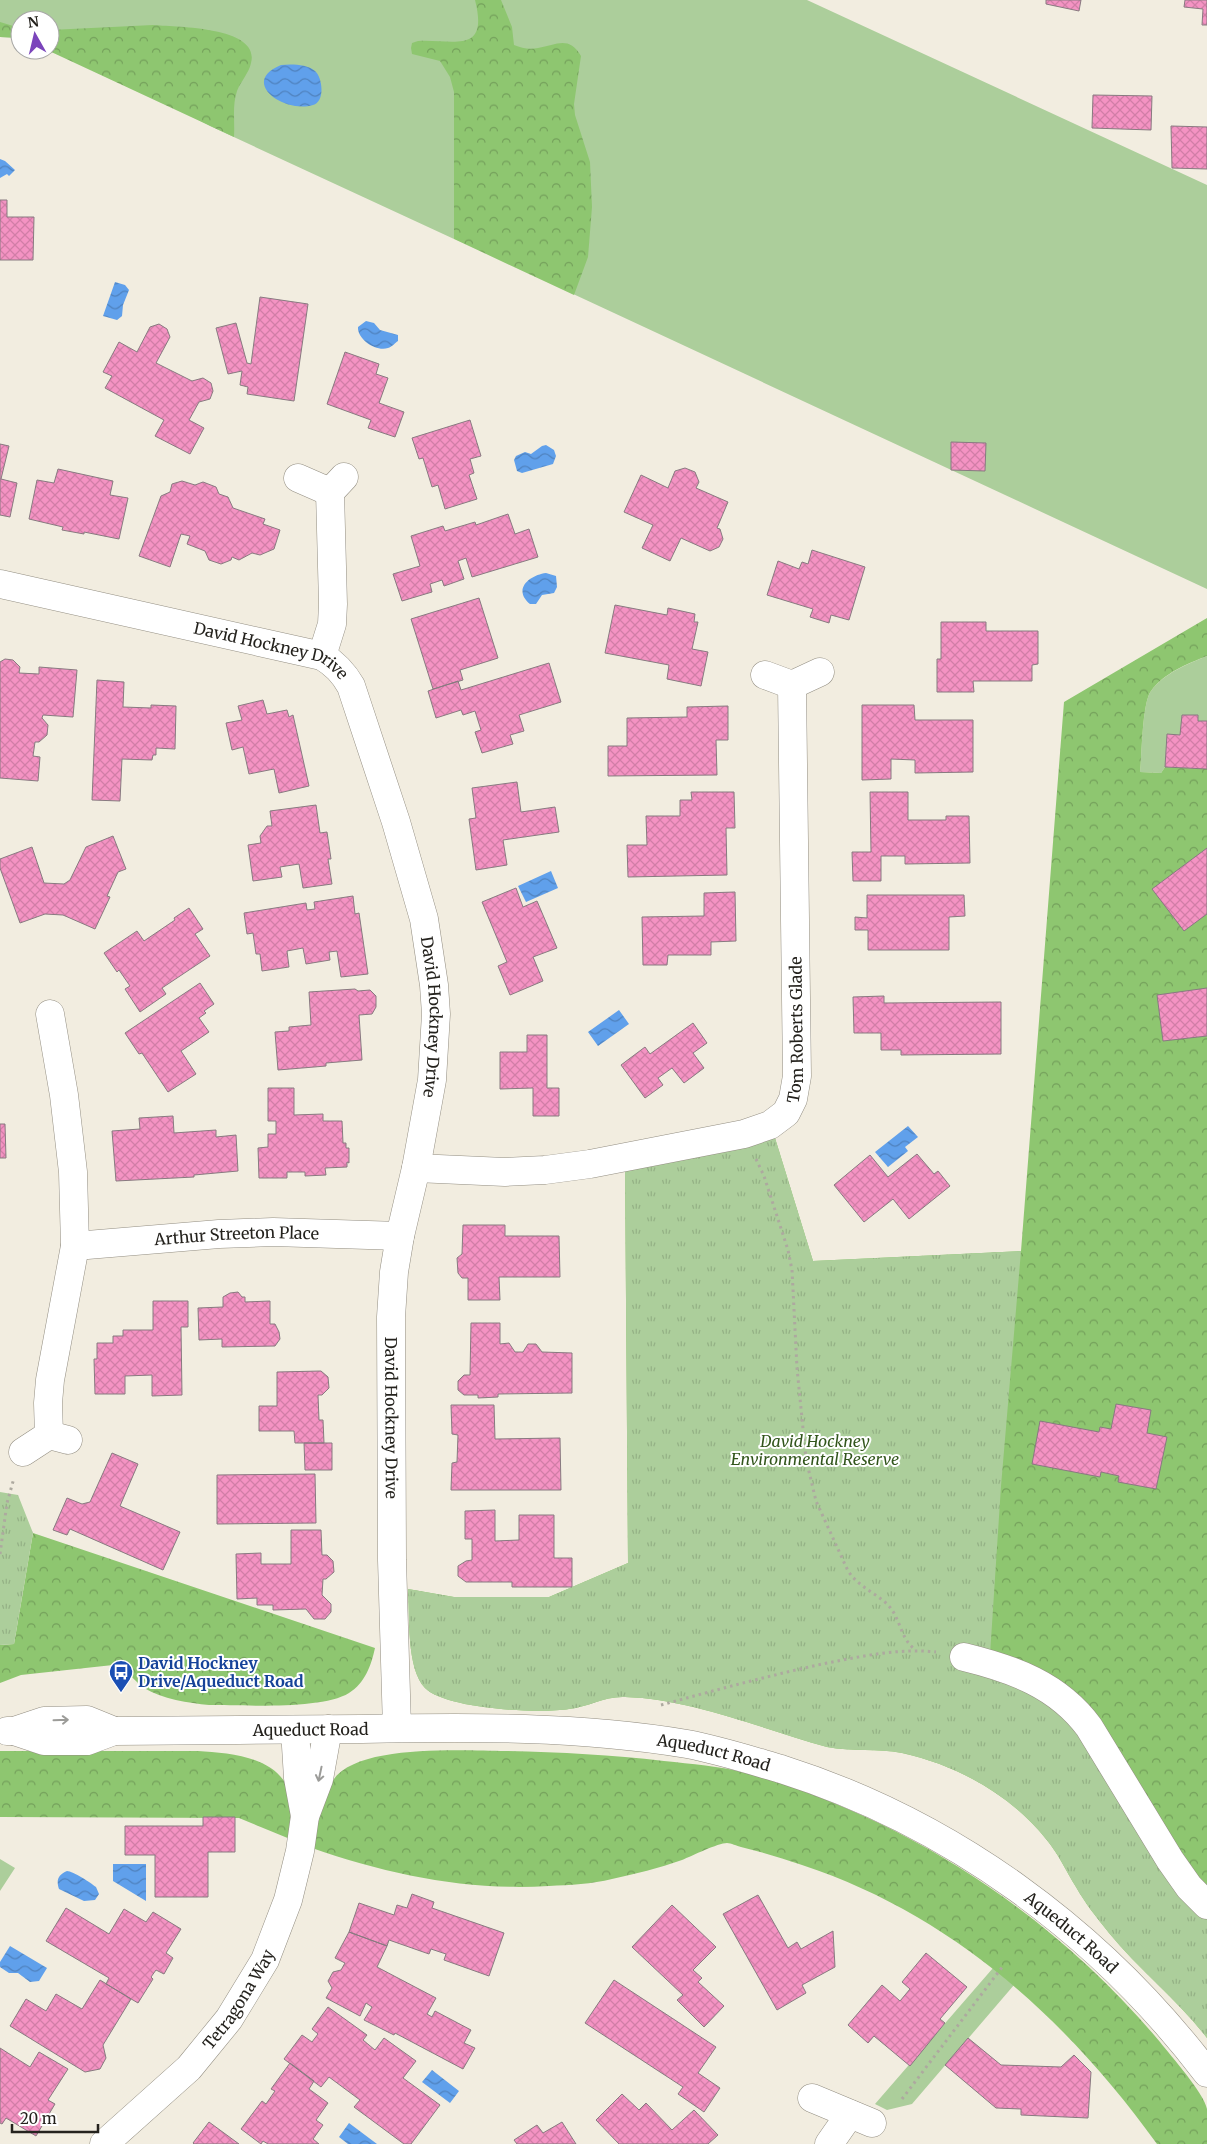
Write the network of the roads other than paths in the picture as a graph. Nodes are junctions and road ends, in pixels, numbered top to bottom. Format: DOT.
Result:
graph roads {
  1 [pos="298,478"];
  2 [pos="0,584"];
  3 [pos="322,656"];
  4 [pos="820,672"];
  5 [pos="765,675"];
  6 [pos="792,685"];
  7 [pos="50,1014"];
  8 [pos="416,1168"];
  9 [pos="400,1236"];
  10 [pos="75,1246"];
  11 [pos="23,1452"];
  12 [pos="964,1657"];
  13 [pos="397,1728"];
  14 [pos="328,1729"];
  15 [pos="295,1730"];
  16 [pos="7,1731"];
  17 [pos="305,1816"];
  18 [pos="1207,1905"];
  19 [pos="1207,2073"];
  20 [pos="812,2098"];
  21 [pos="104,2144"];
  22 [pos="829,2144"];
  1 -- 3 [label="street"];
  2 -- 3 [label="street, David Hockney Drive"];
  3 -- 8 [label="street, David Hockney Drive"];
  4 -- 6 [label="street"];
  5 -- 6 [label="street"];
  6 -- 8 [label="street, Tom Roberts Glade"];
  7 -- 10 [label="street"];
  8 -- 9 [label="street, David Hockney Drive"];
  9 -- 10 [label="street, Arthur Streeton Place"];
  9 -- 13 [label="street, David Hockney Drive"];
  10 -- 11 [label="street"];
  12 -- 18 [label="street"];
  13 -- 14 [label="street, Aqueduct Road"];
  13 -- 19 [label="street, Aqueduct Road"];
  14 -- 15 [label="street, Aqueduct Road"];
  14 -- 17 [label="street, Tetragona Way, one-way"];
  15 -- 16 [label="street, Aqueduct Road"];
  15 -- 17 [label="street, Tetragona Way"];
  17 -- 21 [label="street, Tetragona Way"];
  20 -- 22 [label="street"];
}
